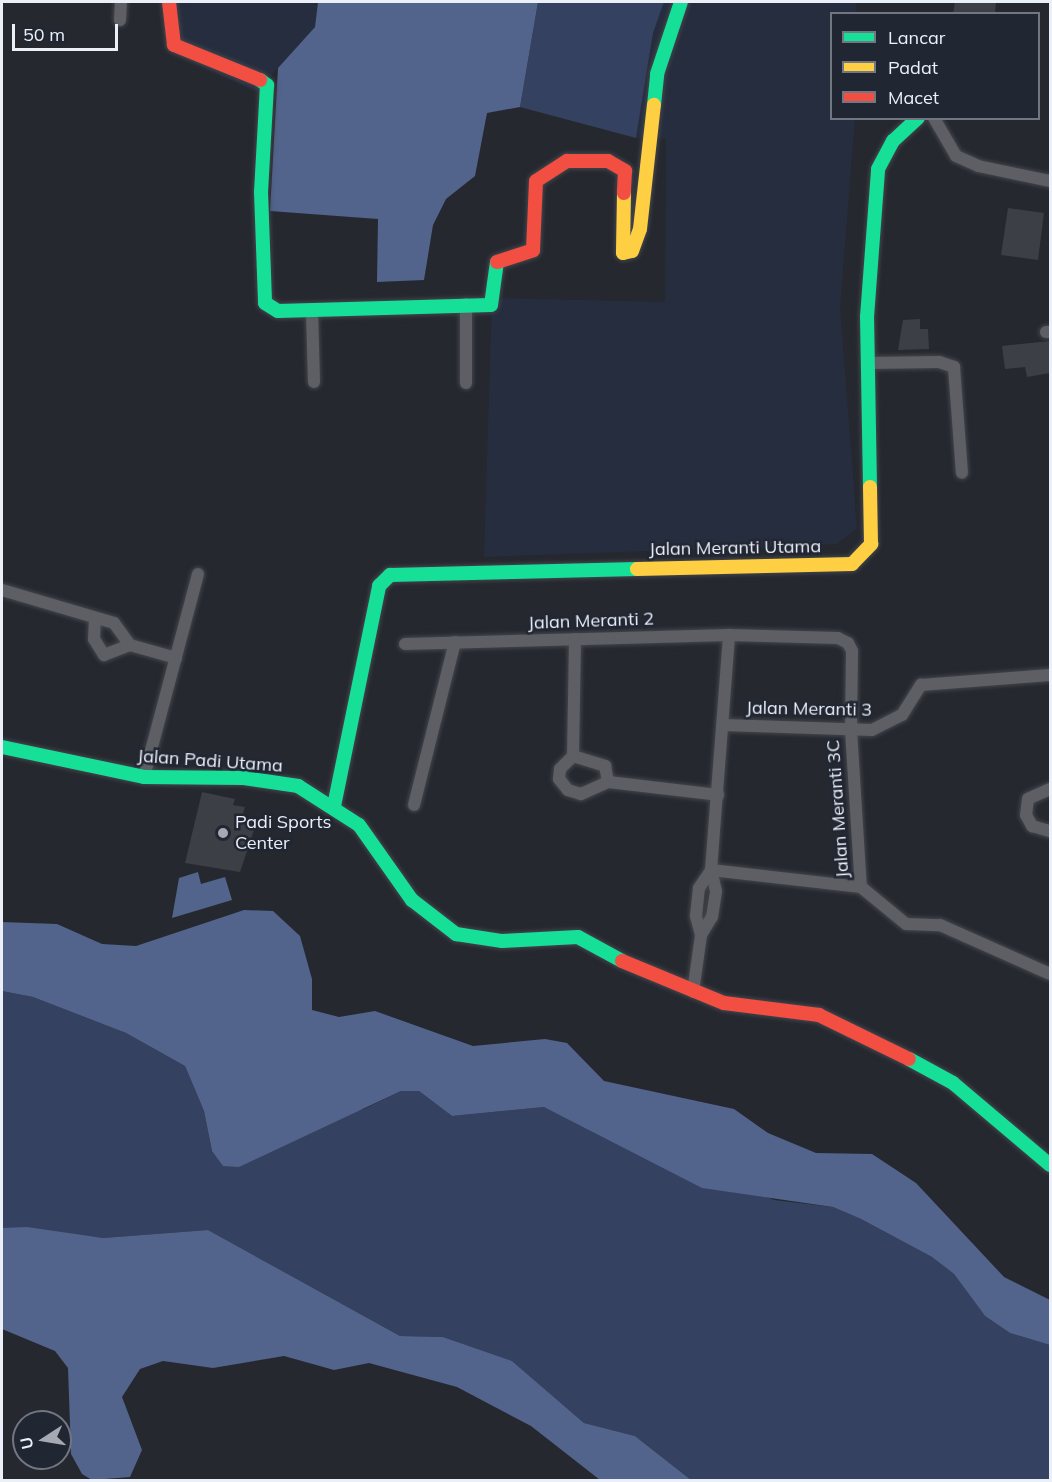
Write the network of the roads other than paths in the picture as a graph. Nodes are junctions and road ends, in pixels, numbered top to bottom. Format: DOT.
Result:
graph roads {
  1 [pos="121,2"];
  2 [pos="169,2"];
  3 [pos="681,2"];
  4 [pos="120,20"];
  5 [pos="916,120"];
  6 [pos="935,120"];
  7 [pos="1050,181"];
  8 [pos="466,304"];
  9 [pos="312,311"];
  10 [pos="868,363"];
  11 [pos="314,382"];
  12 [pos="466,383"];
  13 [pos="962,473"];
  14 [pos="198,574"];
  15 [pos="2,590"];
  16 [pos="95,619"];
  17 [pos="729,635"];
  18 [pos="575,639"];
  19 [pos="454,642"];
  20 [pos="405,644"];
  21 [pos="130,645"];
  22 [pos="176,658"];
  23 [pos="1050,675"];
  24 [pos="724,725"];
  25 [pos="851,730"];
  26 [pos="2,747"];
  27 [pos="573,756"];
  28 [pos="144,777"];
  29 [pos="608,782"];
  30 [pos="1050,789"];
  31 [pos="718,795"];
  32 [pos="414,805"];
  33 [pos="334,806"];
  34 [pos="1050,831"];
  35 [pos="711,870"];
  36 [pos="861,887"];
  37 [pos="1050,974"];
  38 [pos="693,992"];
  39 [pos="1050,1165"];
  1 -- 4 [label="street"];
  2 -- 9 [label="street"];
  3 -- 8 [label="street"];
  5 -- 10 [label="street, Jalan Meranti Utama"];
  6 -- 7 [label="street"];
  8 -- 9 [label="street"];
  8 -- 12 [label="street"];
  9 -- 11 [label="street"];
  10 -- 13 [label="street"];
  10 -- 33 [label="street, Jalan Meranti Utama"];
  14 -- 22 [label="street"];
  15 -- 16 [label="street"];
  16 -- 21 [label="street"];
  16 -- 21 [label="street"];
  17 -- 18 [label="street, Jalan Meranti 2"];
  17 -- 24 [label="street"];
  17 -- 25 [label="street, Jalan Meranti 2"];
  18 -- 19 [label="street, Jalan Meranti 2"];
  18 -- 27 [label="street"];
  19 -- 20 [label="street, Jalan Meranti 2"];
  19 -- 32 [label="street"];
  21 -- 22 [label="street"];
  22 -- 28 [label="street"];
  23 -- 25 [label="street, Jalan Meranti 3"];
  24 -- 25 [label="street, Jalan Meranti 3"];
  24 -- 31 [label="street"];
  25 -- 36 [label="street, Jalan Meranti 3C"];
  26 -- 28 [label="street, Jalan Padi Utama"];
  27 -- 29 [label="street"];
  27 -- 29 [label="street"];
  28 -- 33 [label="street, Jalan Padi Utama"];
  29 -- 31 [label="street"];
  30 -- 34 [label="street"];
  31 -- 35 [label="street"];
  33 -- 38 [label="street, Jalan Padi Utama"];
  35 -- 36 [label="street"];
  35 -- 38 [label="street"];
  36 -- 37 [label="street"];
  38 -- 39 [label="street, Jalan Padi Utama"];
}
